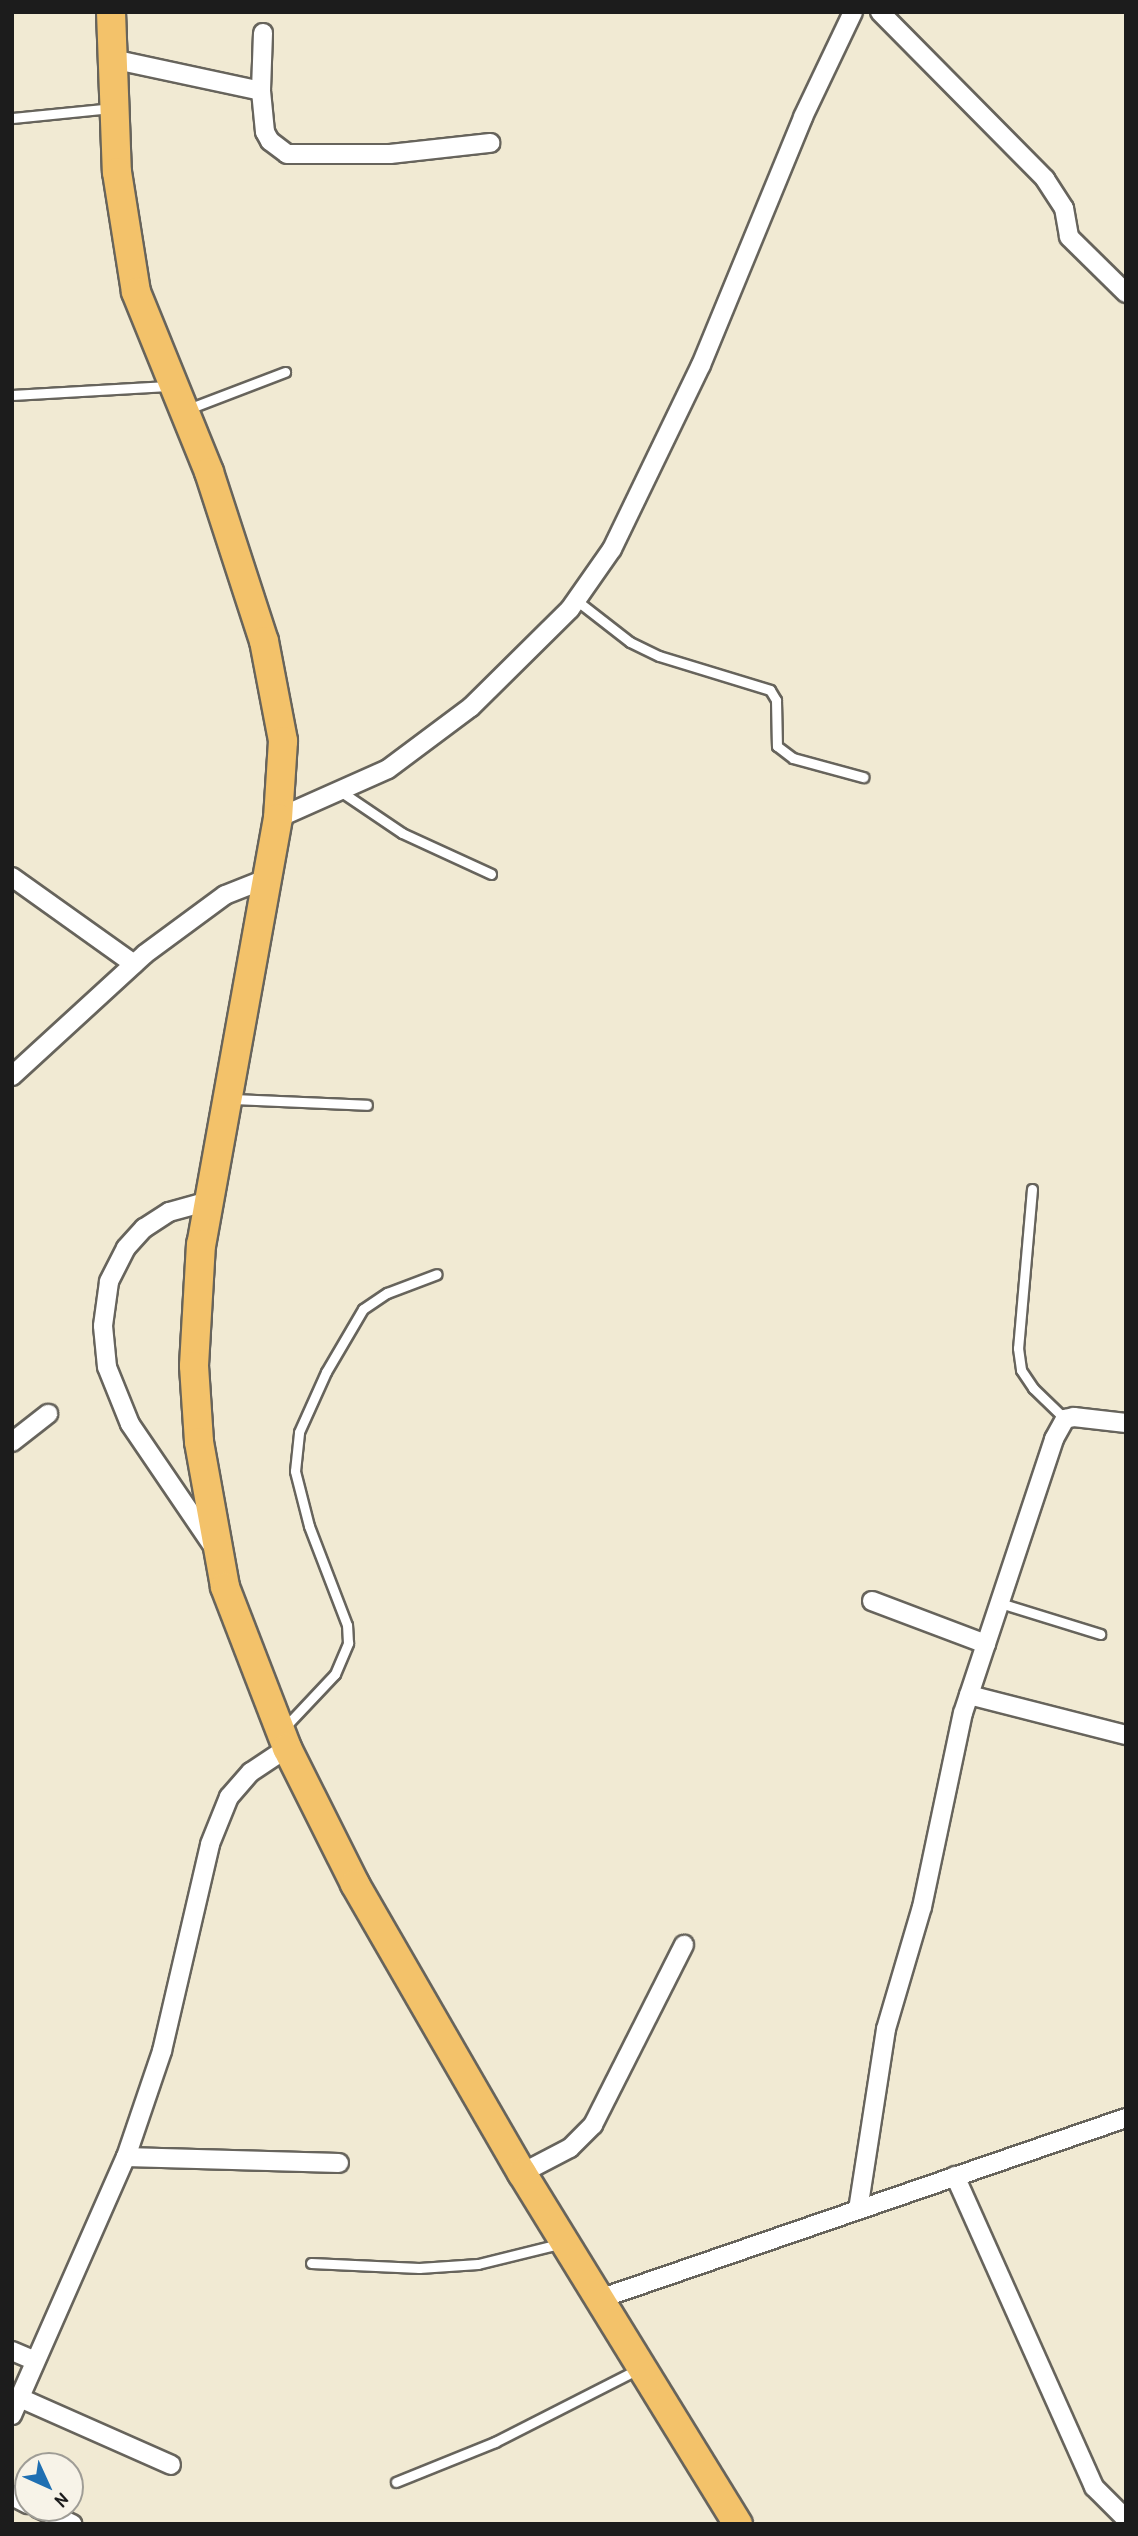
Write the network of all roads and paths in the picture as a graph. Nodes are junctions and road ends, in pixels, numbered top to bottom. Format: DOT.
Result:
graph roads {
  1 [pos="111,12"];
  2 [pos="852,12"];
  3 [pos="880,12"];
  4 [pos="263,33"];
  5 [pos="112,59"];
  6 [pos="261,91"];
  7 [pos="114,108"];
  8 [pos="12,118"];
  9 [pos="490,143"];
  10 [pos="1126,293"];
  11 [pos="285,372"];
  12 [pos="170,386"];
  13 [pos="12,395"];
  14 [pos="184,411"];
  15 [pos="576,600"];
  16 [pos="863,777"];
  17 [pos="340,791"];
  18 [pos="278,818"];
  19 [pos="491,874"];
  20 [pos="12,877"];
  21 [pos="268,878"];
  22 [pos="134,964"];
  23 [pos="12,1076"];
  24 [pos="228,1099"];
  25 [pos="367,1105"];
  26 [pos="1032,1189"];
  27 [pos="209,1201"];
  28 [pos="437,1274"];
  29 [pos="48,1414"];
  30 [pos="1065,1419"];
  31 [pos="1126,1423"];
  32 [pos="12,1442"];
  33 [pos="218,1552"];
  34 [pos="872,1601"];
  35 [pos="1000,1603"];
  36 [pos="1100,1634"];
  37 [pos="986,1644"];
  38 [pos="969,1695"];
  39 [pos="1126,1735"];
  40 [pos="284,1740"];
  41 [pos="684,1945"];
  42 [pos="1126,2118"];
  43 [pos="126,2157"];
  44 [pos="339,2163"];
  45 [pos="522,2172"];
  46 [pos="955,2176"];
  47 [pos="858,2210"];
  48 [pos="565,2242"];
  49 [pos="311,2263"];
  50 [pos="599,2299"];
  51 [pos="12,2351"];
  52 [pos="36,2361"];
  53 [pos="644,2365"];
  54 [pos="20,2398"];
  55 [pos="12,2415"];
  56 [pos="171,2465"];
  57 [pos="396,2483"];
  58 [pos="1126,2519"];
  59 [pos="738,2524"];
  1 -- 5 [label="highway"];
  2 -- 15 [label="street"];
  3 -- 10 [label="street"];
  4 -- 6 [label="street"];
  5 -- 6 [label="street"];
  5 -- 7 [label="highway"];
  6 -- 9 [label="street"];
  7 -- 8 [label="lane"];
  7 -- 12 [label="highway"];
  11 -- 14 [label="lane"];
  12 -- 13 [label="lane"];
  12 -- 14 [label="highway"];
  14 -- 18 [label="highway"];
  15 -- 16 [label="lane"];
  15 -- 17 [label="street"];
  17 -- 18 [label="street"];
  17 -- 19 [label="lane"];
  18 -- 21 [label="highway"];
  20 -- 22 [label="street"];
  21 -- 22 [label="street"];
  21 -- 24 [label="highway"];
  22 -- 23 [label="street"];
  24 -- 25 [label="lane"];
  24 -- 27 [label="highway"];
  26 -- 30 [label="lane"];
  27 -- 33 [label="highway"];
  27 -- 33 [label="street"];
  28 -- 40 [label="lane"];
  29 -- 32 [label="street"];
  30 -- 31 [label="street"];
  30 -- 35 [label="street"];
  33 -- 40 [label="highway"];
  34 -- 37 [label="street"];
  35 -- 36 [label="lane"];
  35 -- 37 [label="street"];
  37 -- 38 [label="street"];
  38 -- 39 [label="street"];
  38 -- 47 [label="street"];
  40 -- 43 [label="street"];
  40 -- 45 [label="highway"];
  41 -- 45 [label="street"];
  42 -- 46 [label="street"];
  43 -- 44 [label="street"];
  43 -- 52 [label="street"];
  45 -- 48 [label="highway"];
  46 -- 47 [label="street"];
  46 -- 58 [label="street"];
  47 -- 50 [label="street"];
  48 -- 49 [label="lane"];
  48 -- 50 [label="highway"];
  50 -- 53 [label="highway"];
  51 -- 52 [label="street"];
  52 -- 54 [label="street"];
  53 -- 57 [label="lane"];
  53 -- 59 [label="highway"];
  54 -- 55 [label="street"];
  54 -- 56 [label="street"];
}
